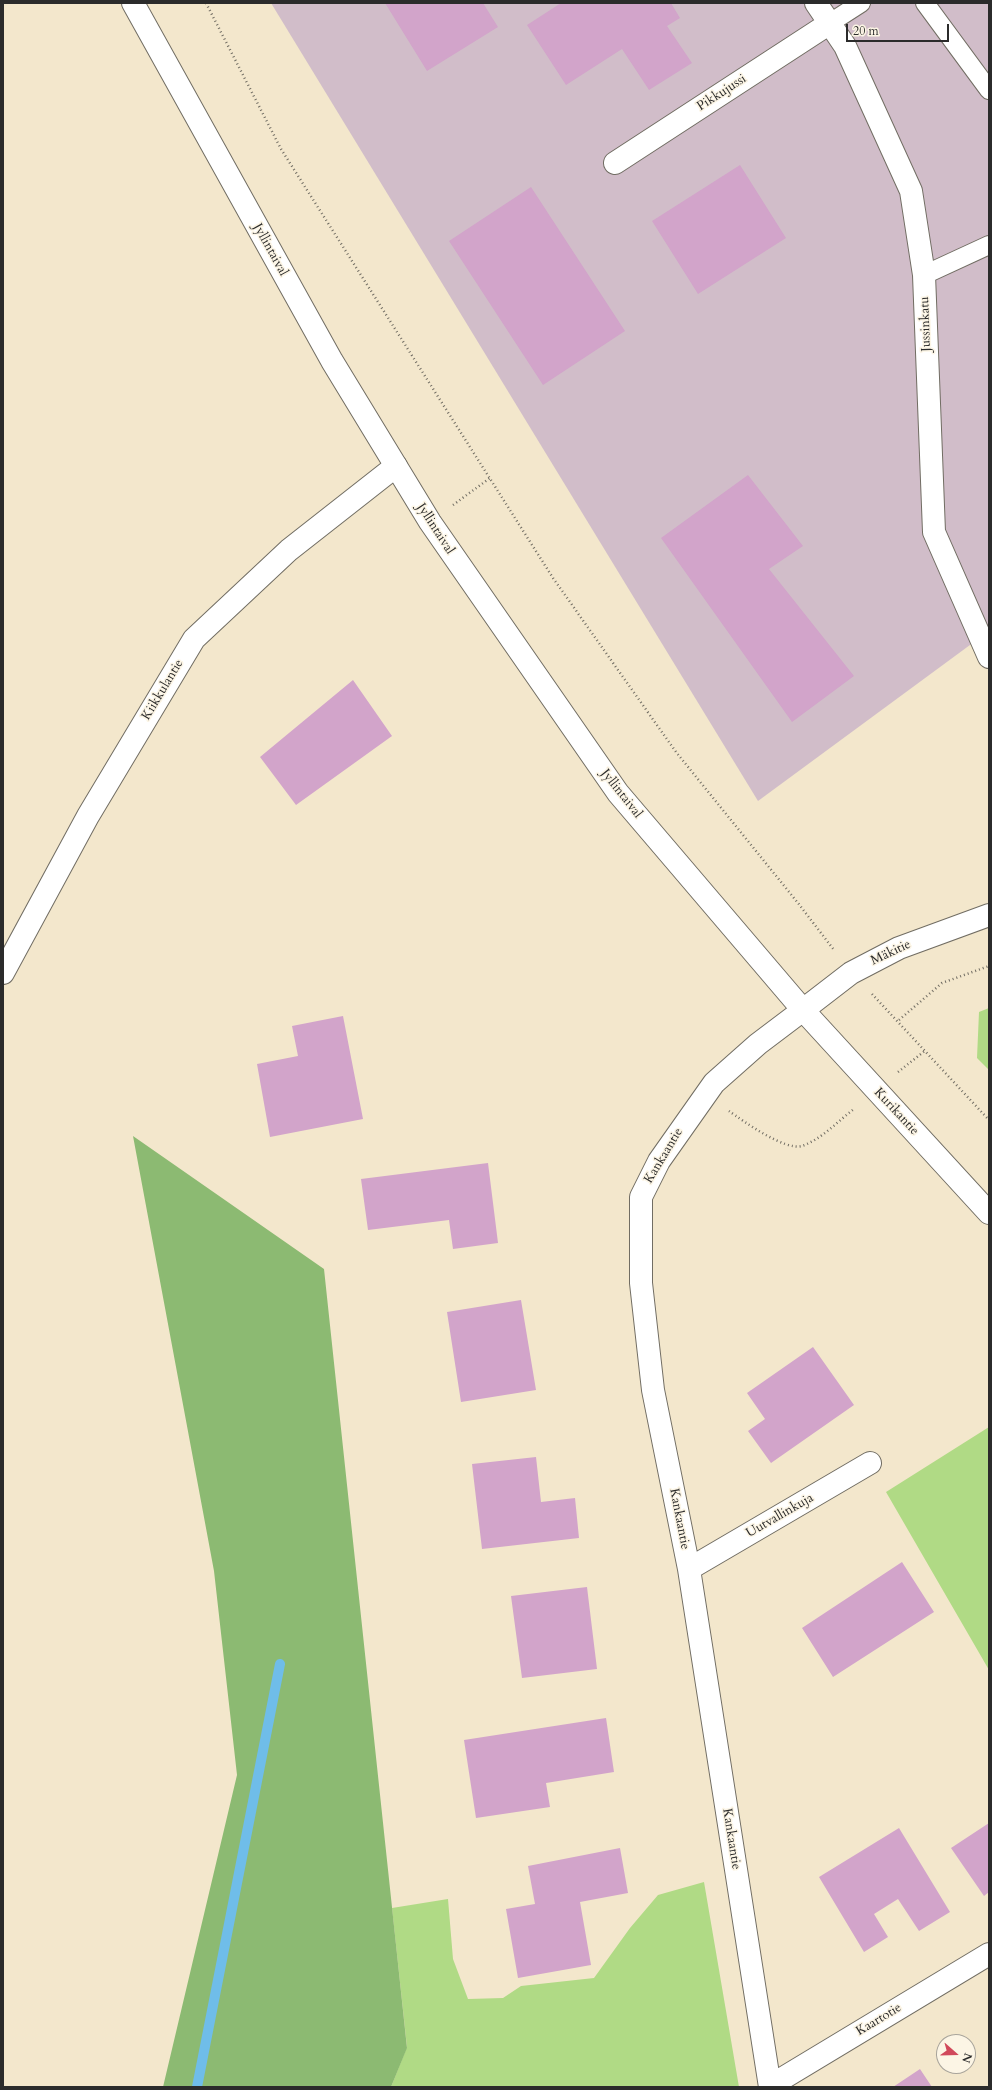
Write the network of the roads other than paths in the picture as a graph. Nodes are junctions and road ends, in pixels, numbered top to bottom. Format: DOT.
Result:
graph roads {
  1 [pos="133,3"];
  2 [pos="816,3"];
  3 [pos="861,3"];
  4 [pos="925,3"];
  5 [pos="830,23"];
  6 [pos="989,90"];
  7 [pos="615,163"];
  8 [pos="989,245"];
  9 [pos="924,275"];
  10 [pos="396,466"];
  11 [pos="989,657"];
  12 [pos="989,915"];
  13 [pos="3,973"];
  14 [pos="803,1010"];
  15 [pos="989,1213"];
  16 [pos="870,1463"];
  17 [pos="689,1570"];
  18 [pos="989,1954"];
  19 [pos="770,2086"];
  1 -- 10 [label="street, Jyllintaival"];
  2 -- 5 [label="street, Jussinkatu"];
  3 -- 5 [label="lane"];
  4 -- 6 [label="lane"];
  5 -- 7 [label="street, Pikkujussi"];
  5 -- 9 [label="street, Jussinkatu"];
  8 -- 9 [label="lane"];
  9 -- 11 [label="street, Jussinkatu"];
  10 -- 13 [label="street, Kiikkulantie"];
  10 -- 14 [label="street, Jyllintaival"];
  12 -- 14 [label="street, Mäkitie"];
  14 -- 15 [label="street, Kurikantie"];
  14 -- 17 [label="street, Kankaantie"];
  16 -- 17 [label="street, Uutvallinkuja"];
  17 -- 19 [label="street, Kankaantie"];
  18 -- 19 [label="street, Kaartotie"];
}
